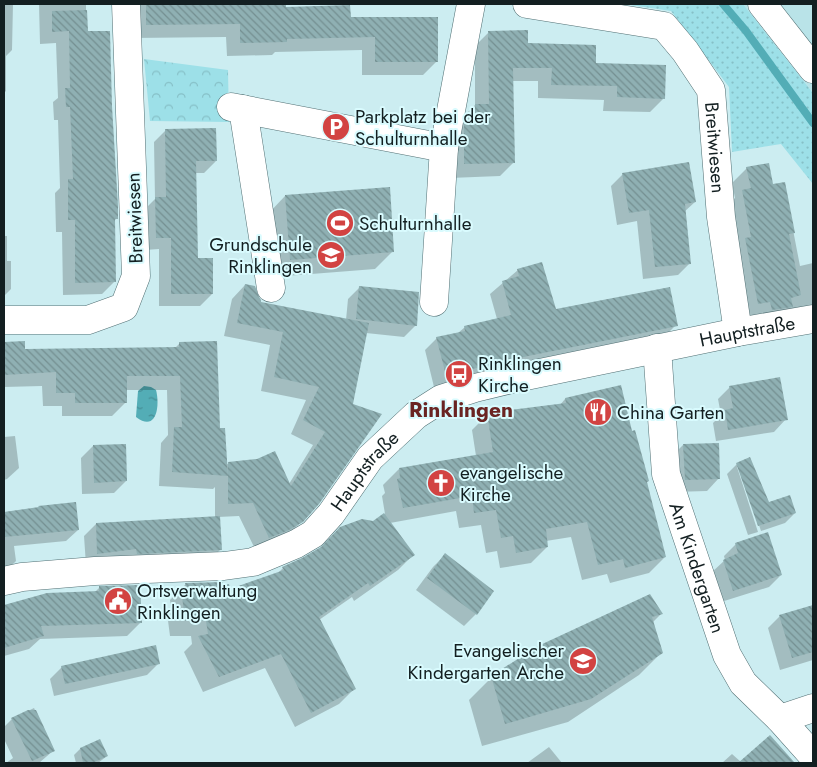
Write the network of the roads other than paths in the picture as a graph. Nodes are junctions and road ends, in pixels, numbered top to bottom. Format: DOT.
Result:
graph roads {
  1 [pos="126,4"];
  2 [pos="471,4"];
  3 [pos="527,4"];
  4 [pos="762,4"];
  5 [pos="813,69"];
  6 [pos="444,148"];
  7 [pos="271,288"];
  8 [pos="434,302"];
  9 [pos="813,319"];
  10 [pos="4,320"];
  11 [pos="738,332"];
  12 [pos="657,348"];
  13 [pos="4,582"];
  14 [pos="813,708"];
  15 [pos="780,719"];
  16 [pos="813,756"];
  1 -- 10 [label="street, Breitwiesen"];
  2 -- 6 [label="street"];
  3 -- 11 [label="street, Breitwiesen"];
  4 -- 5 [label="street"];
  6 -- 7 [label="street"];
  6 -- 8 [label="street"];
  9 -- 11 [label="street, Hauptstraße"];
  11 -- 12 [label="street, Hauptstraße"];
  12 -- 13 [label="street, Hauptstraße"];
  12 -- 15 [label="street, Am Kindergarten"];
  14 -- 15 [label="street"];
  15 -- 16 [label="street, Am Kindergarten"];
}
